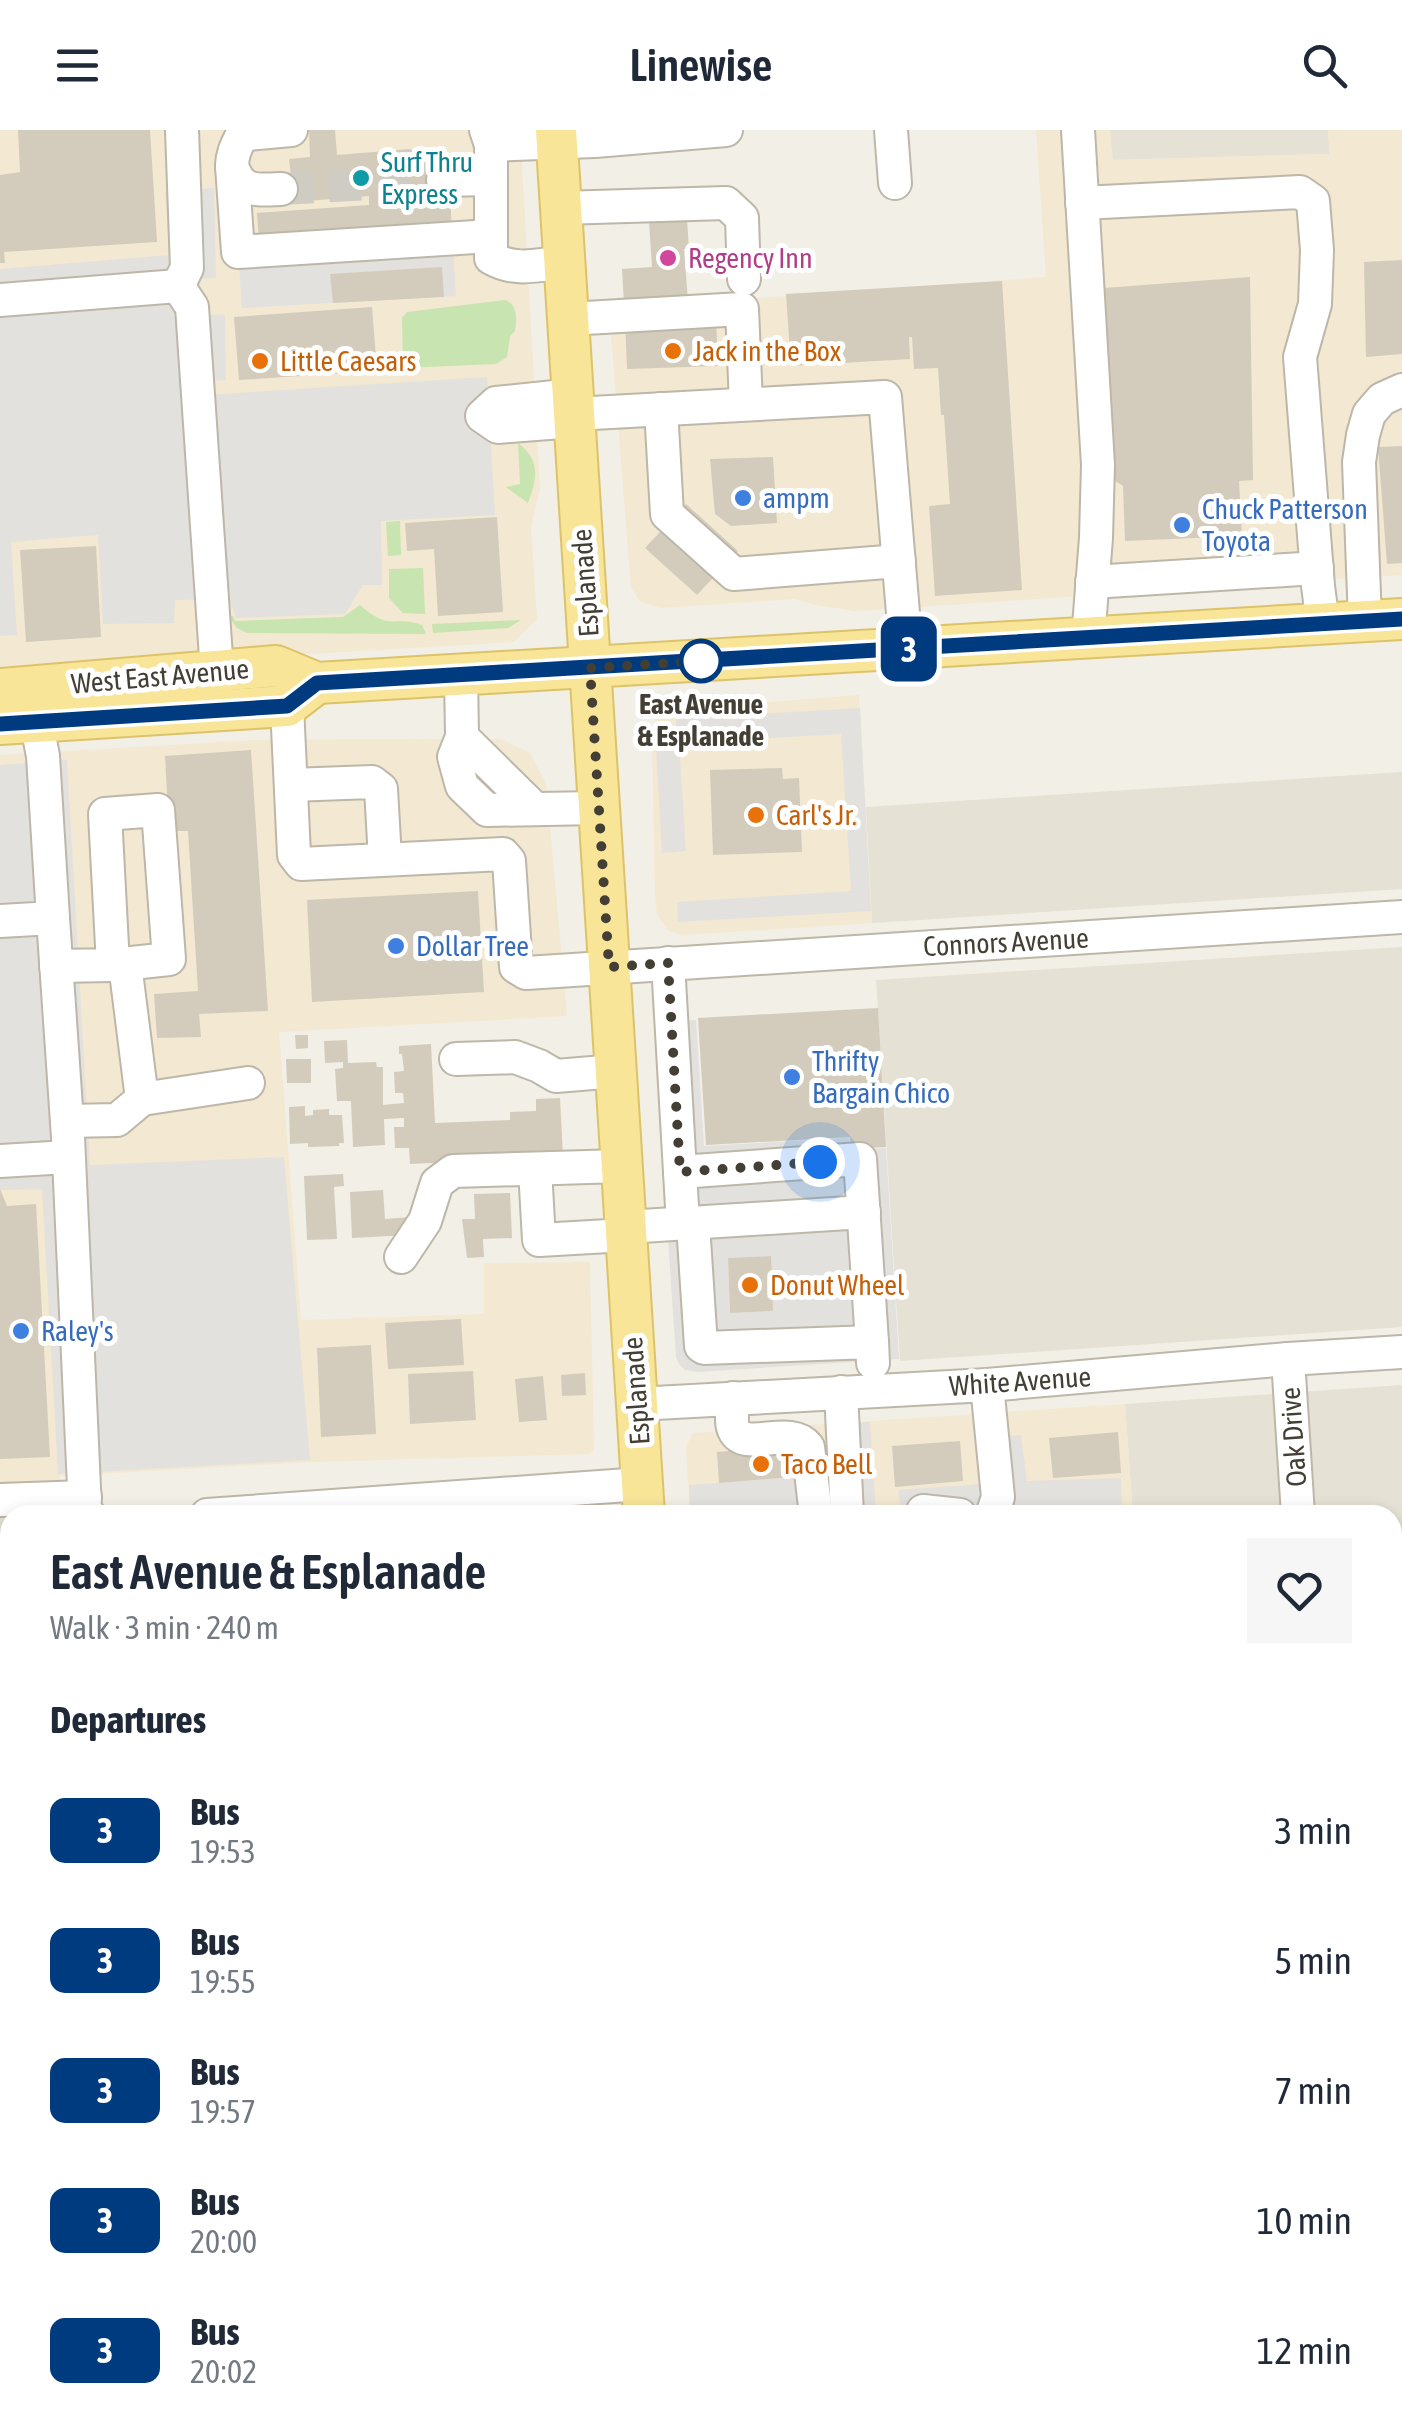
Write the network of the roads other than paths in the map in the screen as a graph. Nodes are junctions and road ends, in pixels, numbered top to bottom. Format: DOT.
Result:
graph roads {
  1 [pos="182,130"];
  2 [pos="291,130"];
  3 [pos="726,130"];
  4 [pos="891,130"];
  5 [pos="1078,130"];
  6 [pos="638,134"];
  7 [pos="557,136"];
  8 [pos="488,138"];
  9 [pos="232,166"];
  10 [pos="491,179"];
  11 [pos="443,180"];
  12 [pos="895,183"];
  13 [pos="280,188"];
  14 [pos="1082,203"];
  15 [pos="561,208"];
  16 [pos="491,236"];
  17 [pos="564,262"];
  18 [pos="744,280"];
  19 [pos="178,286"];
  20 [pos="0,300"];
  21 [pos="568,319"];
  22 [pos="1402,390"];
  23 [pos="746,404"];
  24 [pos="661,409"];
  25 [pos="574,410"];
  26 [pos="899,560"];
  27 [pos="1316,568"];
  28 [pos="1092,582"];
  29 [pos="1384,620"];
  30 [pos="1323,624"];
  31 [pos="1088,639"];
  32 [pos="906,649"];
  33 [pos="590,668"];
  34 [pos="217,672"];
  35 [pos="461,675"];
  36 [pos="0,689"];
  37 [pos="302,694"];
  38 [pos="18,722"];
  39 [pos="291,785"];
  40 [pos="599,808"];
  41 [pos="385,859"];
  42 [pos="1402,917"];
  43 [pos="53,918"];
  44 [pos="0,921"];
  45 [pos="668,963"];
  46 [pos="56,966"];
  47 [pos="609,967"];
  48 [pos="456,1060"];
  49 [pos="616,1071"];
  50 [pos="248,1083"];
  51 [pos="142,1099"];
  52 [pos="66,1120"];
  53 [pos="68,1157"];
  54 [pos="0,1161"];
  55 [pos="622,1166"];
  56 [pos="535,1168"];
  57 [pos="680,1172"];
  58 [pos="864,1212"];
  59 [pos="688,1224"];
  60 [pos="626,1231"];
  61 [pos="401,1257"];
  62 [pos="872,1342"];
  63 [pos="1402,1352"];
  64 [pos="1288,1360"];
  65 [pos="987,1385"];
  66 [pos="874,1390"];
  67 [pos="840,1392"];
  68 [pos="732,1398"];
  69 [pos="637,1404"];
  70 [pos="0,1500"];
  71 [pos="643,1500"];
  72 [pos="532,1504"];
  73 [pos="48,1505"];
  74 [pos="86,1505"];
  75 [pos="501,1505"];
  76 [pos="815,1505"];
  77 [pos="847,1505"];
  78 [pos="995,1505"];
  79 [pos="1297,1505"];
  1 -- 19 [label="street"];
  2 -- 9 [label="street"];
  3 -- 6 [label="street"];
  4 -- 12 [label="street"];
  5 -- 14 [label="street"];
  6 -- 7 [label="street"];
  7 -- 8 [label="street"];
  7 -- 15 [label="main road, Esplanade"];
  8 -- 10 [label="street"];
  9 -- 13 [label="street"];
  9 -- 16 [label="street"];
  10 -- 11 [label="street"];
  10 -- 16 [label="street"];
  14 -- 27 [label="street"];
  14 -- 28 [label="street"];
  15 -- 17 [label="main road, Esplanade"];
  15 -- 18 [label="street"];
  16 -- 17 [label="street"];
  17 -- 21 [label="main road, Esplanade"];
  19 -- 20 [label="street"];
  19 -- 34 [label="street"];
  21 -- 23 [label="street"];
  21 -- 25 [label="main road, Esplanade"];
  22 -- 29 [label="street"];
  23 -- 24 [label="street"];
  23 -- 26 [label="street"];
  24 -- 25 [label="street"];
  24 -- 26 [label="street"];
  25 -- 33 [label="main road, Esplanade"];
  26 -- 32 [label="street"];
  27 -- 28 [label="street"];
  27 -- 30 [label="street"];
  28 -- 31 [label="street"];
  29 -- 30 [label="main road, West East Avenue"];
  30 -- 31 [label="main road, West East Avenue"];
  31 -- 32 [label="main road, West East Avenue"];
  32 -- 33 [label="main road, West East Avenue"];
  33 -- 35 [label="main road, West East Avenue"];
  33 -- 40 [label="main road, Esplanade"];
  34 -- 36 [label="main road, West East Avenue"];
  34 -- 37 [label="main road, West East Avenue"];
  35 -- 37 [label="main road, West East Avenue"];
  35 -- 40 [label="street"];
  37 -- 38 [label="main road, West East Avenue"];
  37 -- 39 [label="street"];
  38 -- 43 [label="street"];
  39 -- 41 [label="street"];
  39 -- 41 [label="street"];
  40 -- 47 [label="main road, Esplanade"];
  41 -- 47 [label="street, Connors Avenue"];
  42 -- 45 [label="street, Connors Avenue"];
  43 -- 44 [label="street"];
  43 -- 46 [label="street"];
  45 -- 47 [label="street, Connors Avenue"];
  45 -- 57 [label="street"];
  46 -- 51 [label="street"];
  46 -- 52 [label="street"];
  47 -- 49 [label="main road, Esplanade"];
  48 -- 49 [label="street"];
  49 -- 55 [label="main road, Esplanade"];
  50 -- 51 [label="street"];
  51 -- 52 [label="street"];
  52 -- 53 [label="street"];
  53 -- 54 [label="street"];
  53 -- 74 [label="street"];
  55 -- 56 [label="street"];
  55 -- 60 [label="main road, Esplanade"];
  56 -- 60 [label="street"];
  56 -- 61 [label="street"];
  57 -- 58 [label="street"];
  57 -- 59 [label="street"];
  58 -- 59 [label="street"];
  58 -- 62 [label="street"];
  59 -- 60 [label="street"];
  59 -- 62 [label="street"];
  60 -- 69 [label="main road, Esplanade"];
  62 -- 66 [label="street"];
  63 -- 64 [label="street, White Avenue"];
  64 -- 65 [label="street, White Avenue"];
  64 -- 79 [label="street, Oak Drive"];
  65 -- 66 [label="street, White Avenue"];
  65 -- 78 [label="street"];
  66 -- 67 [label="street, White Avenue"];
  67 -- 68 [label="street, White Avenue"];
  67 -- 77 [label="street"];
  68 -- 69 [label="street, White Avenue"];
  68 -- 76 [label="street"];
  69 -- 71 [label="main road, Esplanade"];
  70 -- 73 [label="street"];
  71 -- 72 [label="street"];
  72 -- 75 [label="street"];
}
